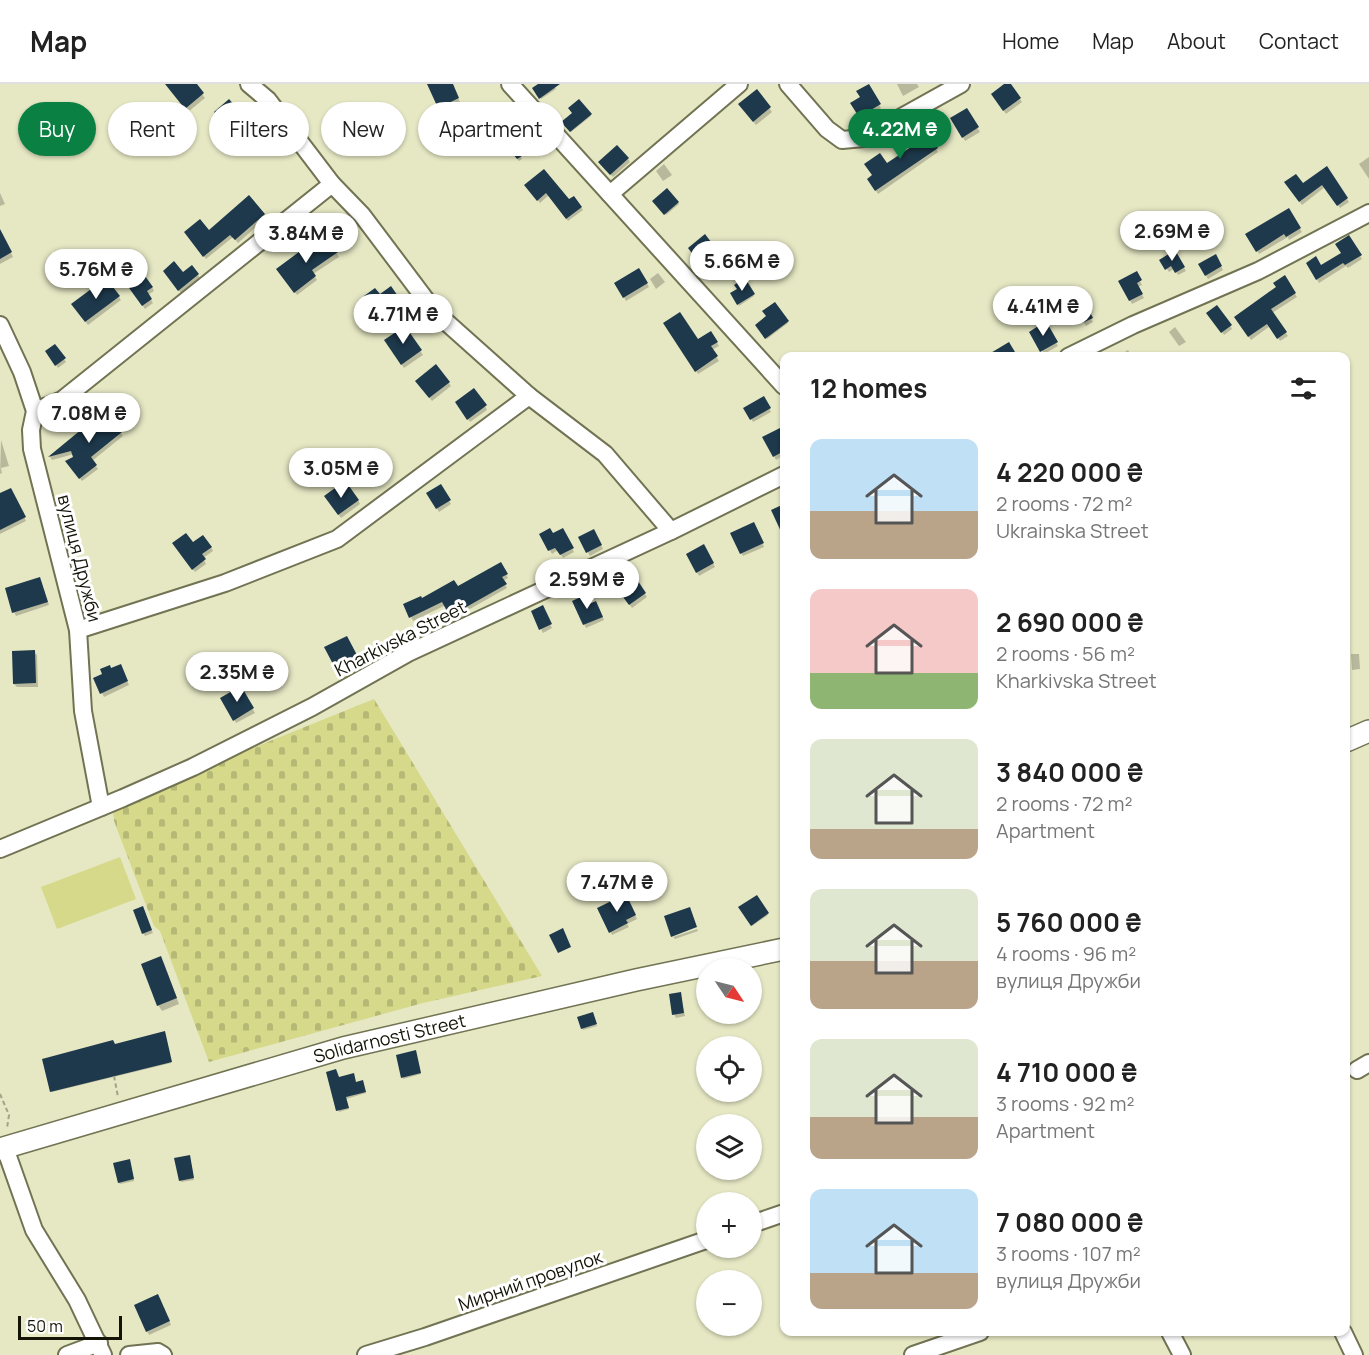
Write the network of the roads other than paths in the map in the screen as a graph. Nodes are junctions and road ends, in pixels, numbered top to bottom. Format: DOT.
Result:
graph roads {
  1 [pos="249,84"];
  2 [pos="510,84"];
  3 [pos="739,84"];
  4 [pos="788,84"];
  5 [pos="961,84"];
  6 [pos="332,184"];
  7 [pos="610,194"];
  8 [pos="1369,213"];
  9 [pos="0,325"];
  10 [pos="1078,352"];
  11 [pos="780,382"];
  12 [pos="529,396"];
  13 [pos="35,411"];
  14 [pos="780,477"];
  15 [pos="671,531"];
  16 [pos="78,630"];
  17 [pos="100,807"];
  18 [pos="0,849"];
  19 [pos="780,950"];
  20 [pos="2,1148"];
  21 [pos="780,1214"];
  22 [pos="762,1220"];
  23 [pos="696,1243"];
  24 [pos="968,1336"];
  25 [pos="1172,1336"];
  26 [pos="1345,1336"];
  27 [pos="101,1349"];
  28 [pos="67,1355"];
  29 [pos="129,1355"];
  30 [pos="163,1355"];
  31 [pos="366,1355"];
  32 [pos="913,1355"];
  33 [pos="1182,1355"];
  34 [pos="1354,1355"];
  1 -- 6 [label="street"];
  2 -- 7 [label="street"];
  3 -- 7 [label="street"];
  4 -- 5 [label="street"];
  6 -- 12 [label="street"];
  6 -- 13 [label="street"];
  7 -- 11 [label="street"];
  8 -- 10 [label="street"];
  9 -- 13 [label="street, вулиця Дружби"];
  12 -- 15 [label="street"];
  12 -- 16 [label="street"];
  13 -- 16 [label="street, вулиця Дружби"];
  14 -- 15 [label="street, Kharkivska Street"];
  15 -- 17 [label="street, Kharkivska Street"];
  16 -- 17 [label="street, вулиця Дружби"];
  17 -- 18 [label="street, Kharkivska Street"];
  19 -- 20 [label="main road, Solidarnosti Street"];
  20 -- 27 [label="street"];
  21 -- 22 [label="street"];
  23 -- 31 [label="street, Мирний провулок"];
  24 -- 32 [label="street"];
  25 -- 33 [label="street"];
  26 -- 34 [label="street"];
  27 -- 28 [label="street"];
  29 -- 30 [label="street"];
}
